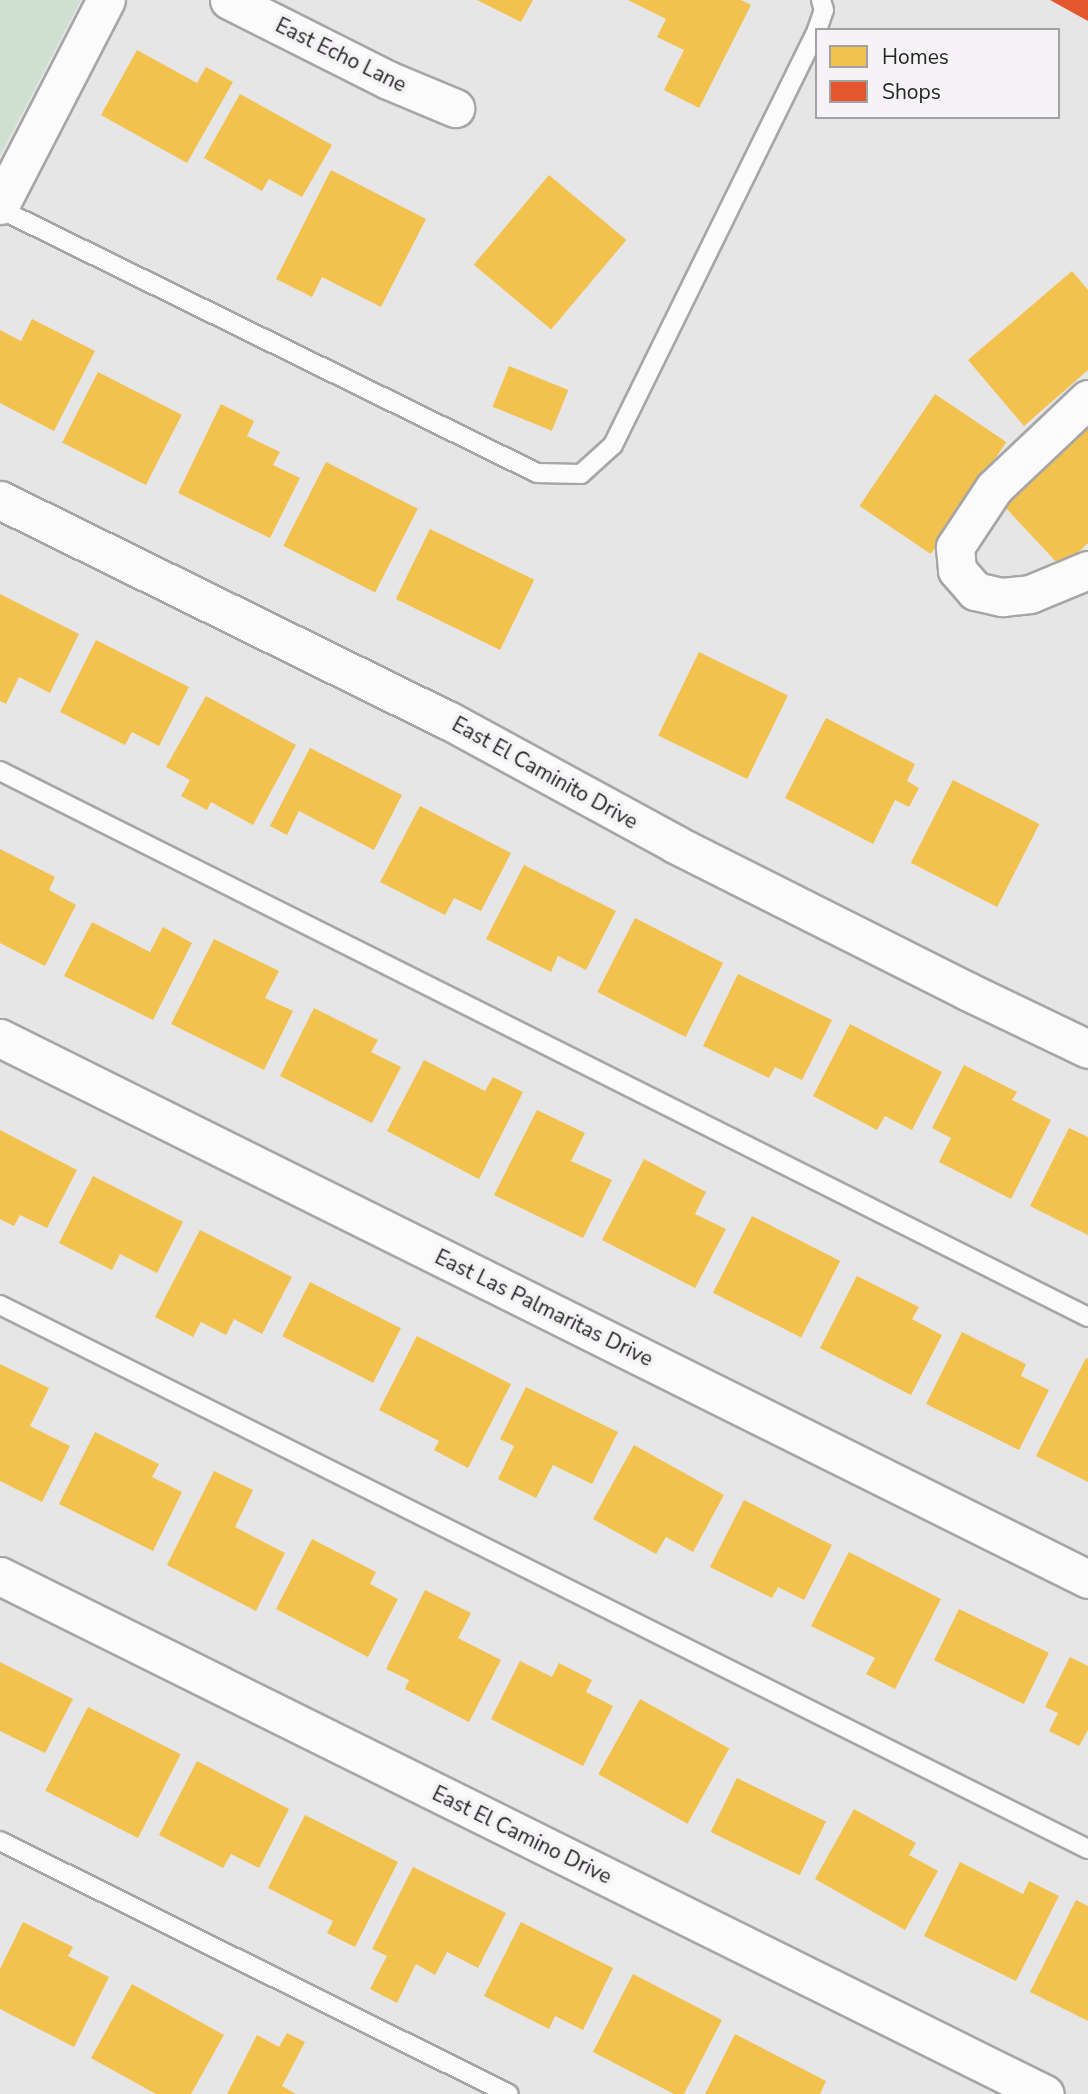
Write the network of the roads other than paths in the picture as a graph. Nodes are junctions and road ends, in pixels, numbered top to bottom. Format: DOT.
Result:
graph roads {
  1 [pos="106,0"];
  2 [pos="229,0"];
  3 [pos="821,0"];
  4 [pos="818,28"];
  5 [pos="815,35"];
  6 [pos="455,108"];
  7 [pos="0,207"];
  8 [pos="1088,398"];
  9 [pos="0,500"];
  10 [pos="1088,570"];
  11 [pos="0,771"];
  12 [pos="0,1038"];
  13 [pos="1088,1049"];
  14 [pos="0,1304"];
  15 [pos="1088,1317"];
  16 [pos="0,1576"];
  17 [pos="1088,1578"];
  18 [pos="0,1841"];
  19 [pos="1088,1849"];
  20 [pos="509,2094"];
  21 [pos="1045,2094"];
  1 -- 7 [label="street"];
  2 -- 6 [label="street, East Echo Lane"];
  3 -- 4 [label="lane"];
  5 -- 7 [label="lane"];
  8 -- 10 [label="street"];
  9 -- 13 [label="street, East El Caminito Drive"];
  11 -- 15 [label="lane"];
  12 -- 17 [label="street, East Las Palmaritas Drive"];
  14 -- 19 [label="lane"];
  16 -- 21 [label="street, East El Camino Drive"];
  18 -- 20 [label="lane"];
}
